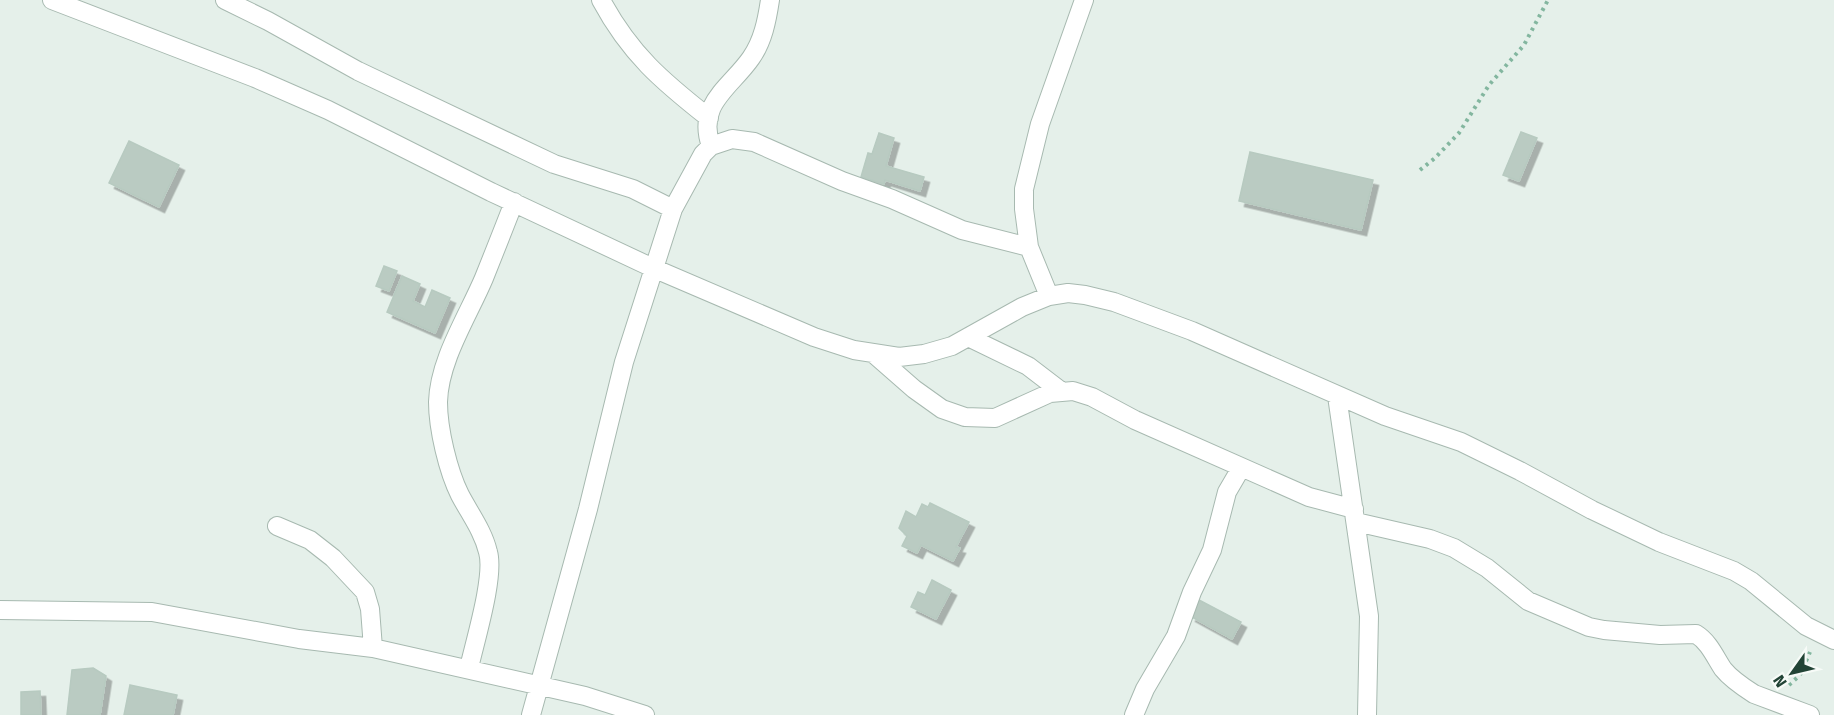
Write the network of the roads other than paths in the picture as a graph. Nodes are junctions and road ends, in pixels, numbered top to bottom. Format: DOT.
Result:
graph roads {
  1 [pos="52,0"];
  2 [pos="225,0"];
  3 [pos="601,0"];
  4 [pos="770,0"];
  5 [pos="1084,0"];
  6 [pos="709,118"];
  7 [pos="711,146"];
  8 [pos="514,202"];
  9 [pos="674,209"];
  10 [pos="1029,247"];
  11 [pos="653,268"];
  12 [pos="1049,296"];
  13 [pos="968,337"];
  14 [pos="874,354"];
  15 [pos="1062,392"];
  16 [pos="1337,396"];
  17 [pos="1241,468"];
  18 [pos="1355,515"];
  19 [pos="277,526"];
  20 [pos="0,610"];
  21 [pos="1826,637"];
  22 [pos="373,648"];
  23 [pos="469,668"];
  24 [pos="538,686"];
  25 [pos="531,715"];
  26 [pos="645,715"];
  27 [pos="1134,715"];
  28 [pos="1366,715"];
  29 [pos="1810,715"];
  1 -- 8 [label="street"];
  2 -- 9 [label="street"];
  3 -- 6 [label="street"];
  4 -- 6 [label="street"];
  5 -- 10 [label="street"];
  6 -- 7 [label="street"];
  7 -- 9 [label="street"];
  7 -- 10 [label="street"];
  8 -- 11 [label="street"];
  8 -- 23 [label="street"];
  9 -- 11 [label="street"];
  10 -- 12 [label="street"];
  11 -- 14 [label="street"];
  11 -- 24 [label="street"];
  12 -- 13 [label="street"];
  12 -- 16 [label="street"];
  13 -- 14 [label="street"];
  13 -- 15 [label="street"];
  14 -- 15 [label="street"];
  15 -- 17 [label="street"];
  16 -- 18 [label="street"];
  16 -- 21 [label="street"];
  17 -- 18 [label="street"];
  17 -- 27 [label="street"];
  18 -- 28 [label="street"];
  18 -- 29 [label="street"];
  19 -- 22 [label="street"];
  20 -- 22 [label="street"];
  22 -- 23 [label="street"];
  23 -- 24 [label="street"];
  24 -- 25 [label="street"];
  24 -- 26 [label="street"];
}
